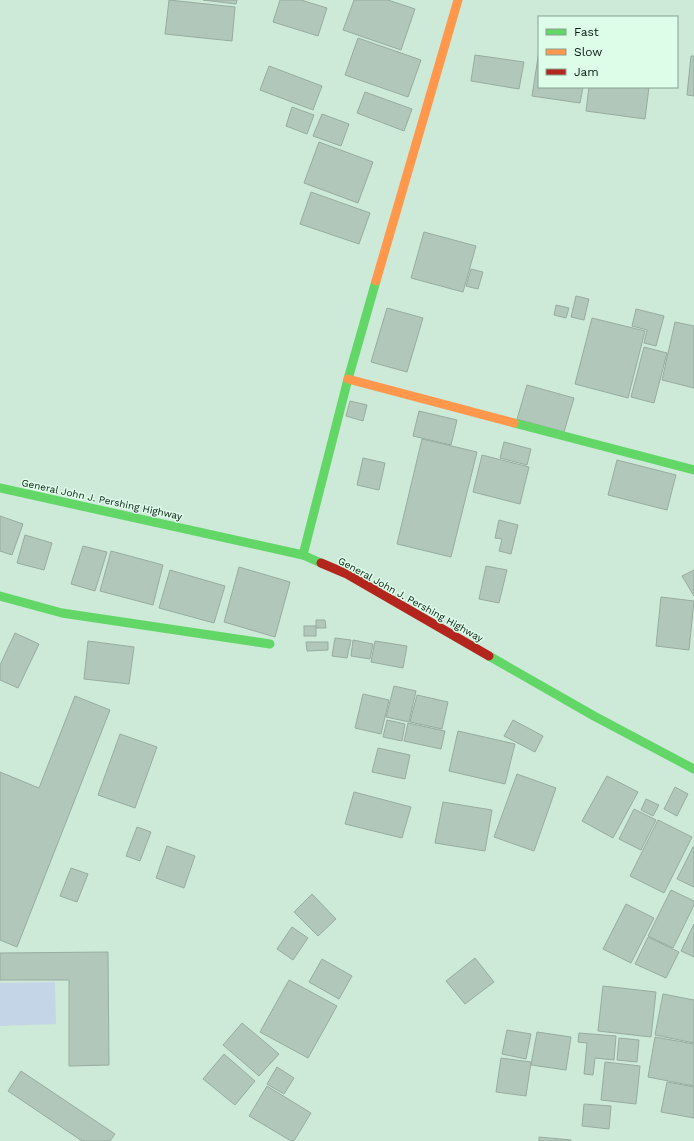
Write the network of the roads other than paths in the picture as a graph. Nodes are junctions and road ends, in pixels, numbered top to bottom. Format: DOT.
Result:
graph roads {
  1 [pos="458,0"];
  2 [pos="348,379"];
  3 [pos="694,470"];
  4 [pos="0,488"];
  5 [pos="303,555"];
  6 [pos="0,596"];
  7 [pos="270,644"];
  8 [pos="694,769"];
  1 -- 2 [label="street"];
  2 -- 3 [label="street"];
  2 -- 5 [label="street"];
  4 -- 5 [label="street, General John J. Pershing Highway"];
  5 -- 8 [label="street, General John J. Pershing Highway"];
  6 -- 7 [label="street"];
}
